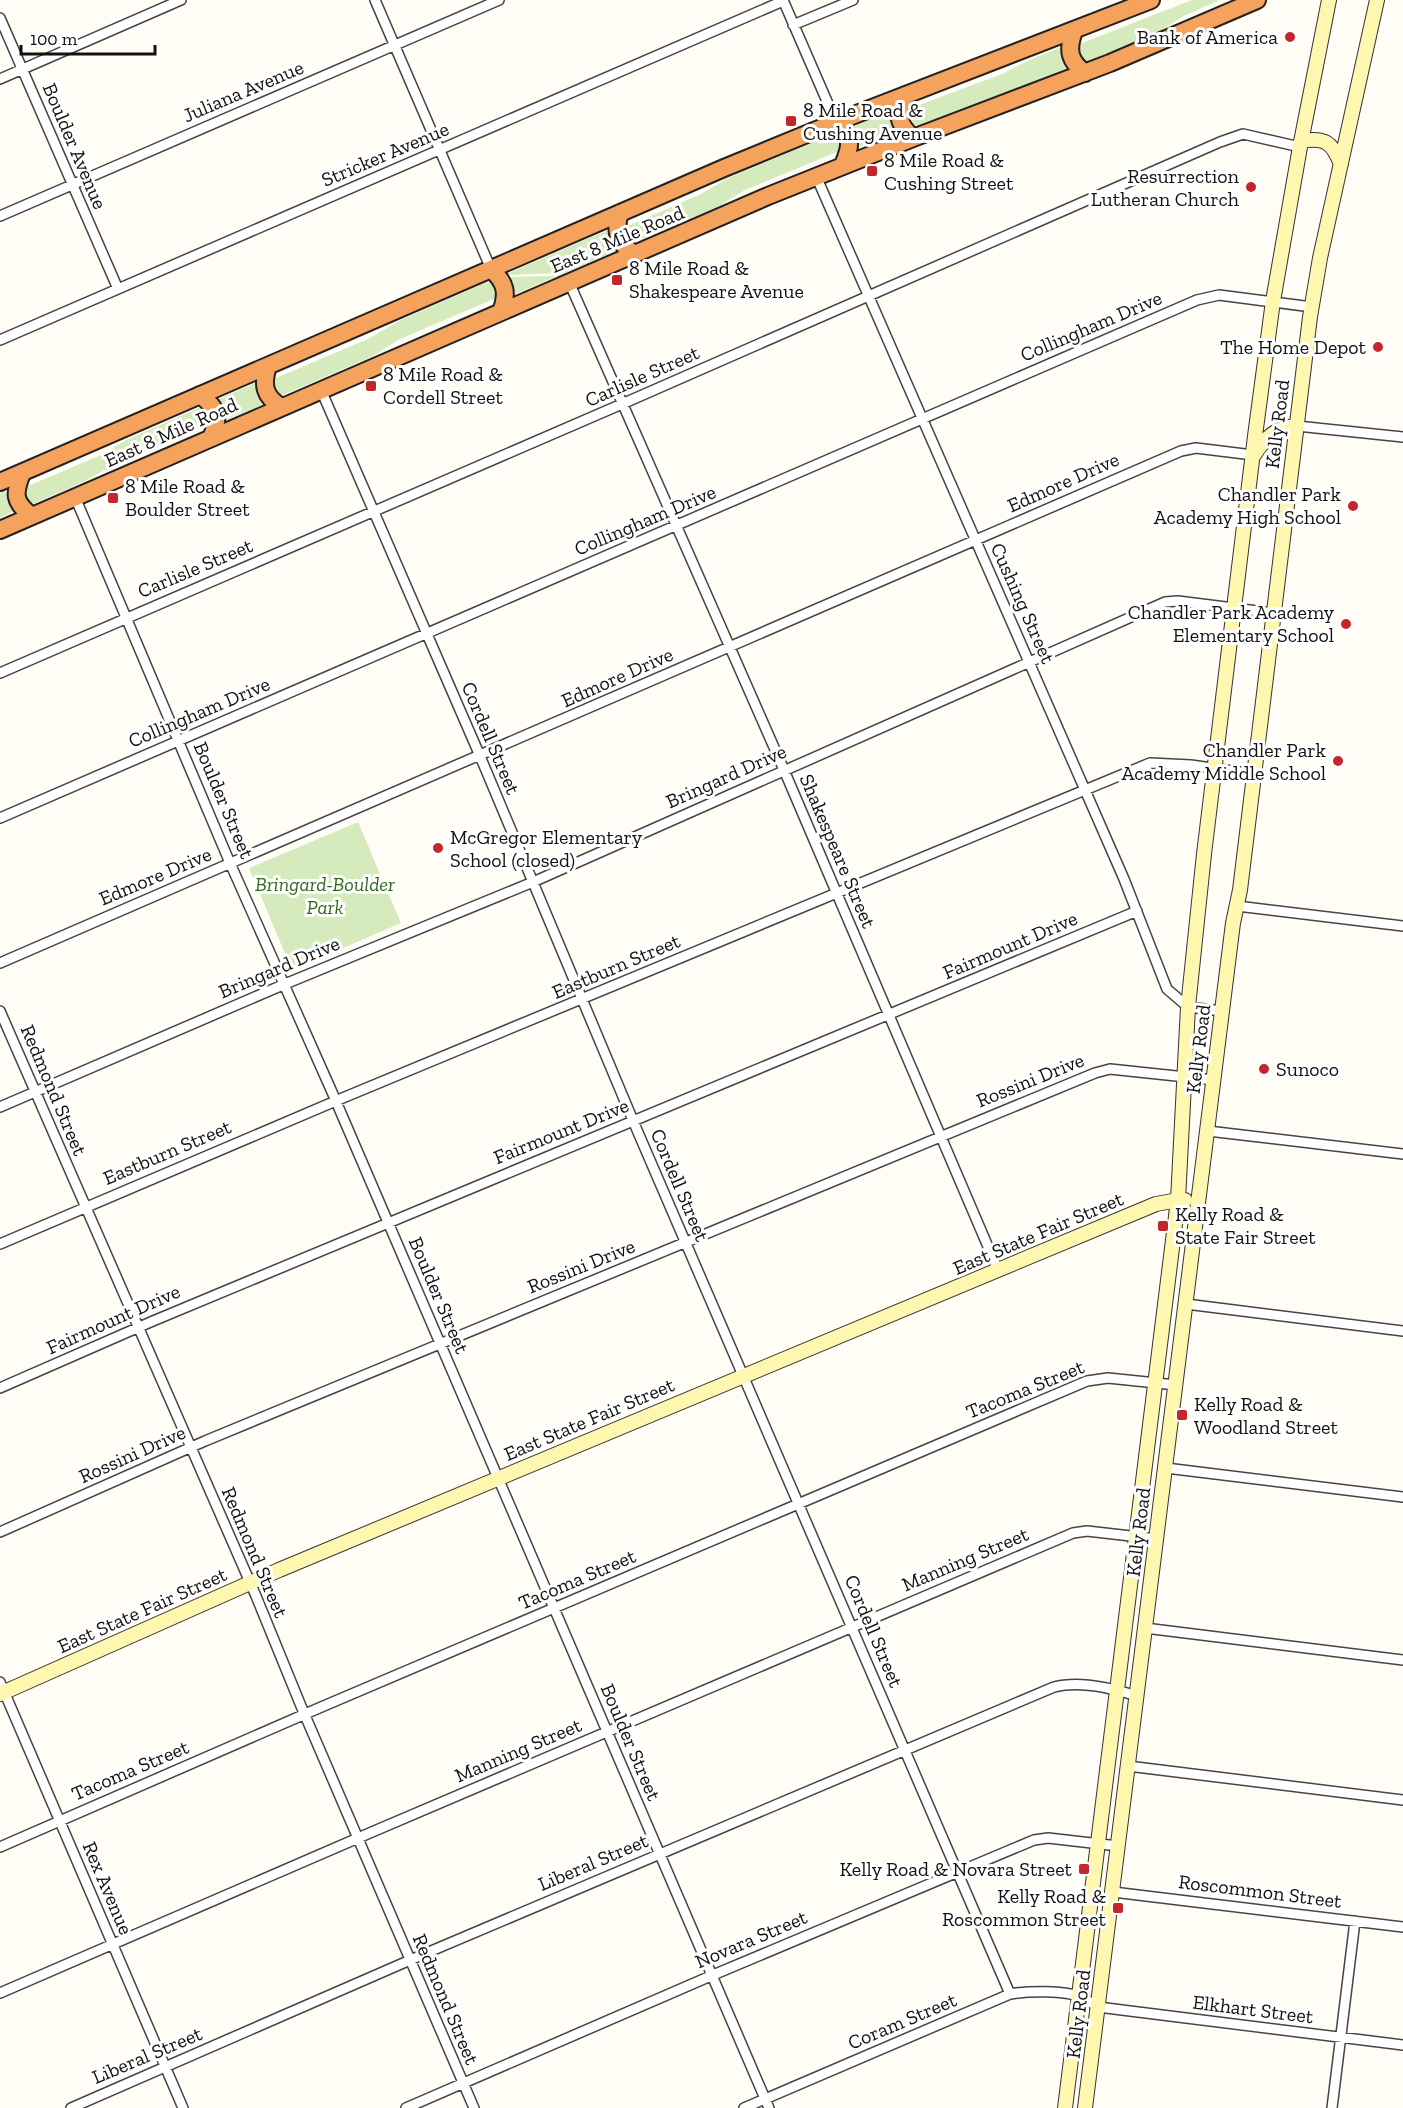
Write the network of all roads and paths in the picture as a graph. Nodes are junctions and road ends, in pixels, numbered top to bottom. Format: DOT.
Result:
graph roads {
  1 [pos="181,0"];
  2 [pos="375,0"];
  3 [pos="499,0"];
  4 [pos="853,0"];
  5 [pos="1149,0"];
  6 [pos="1329,0"];
  7 [pos="1377,0"];
  8 [pos="783,1"];
  9 [pos="1250,2"];
  10 [pos="0,18"];
  11 [pos="793,25"];
  12 [pos="1074,31"];
  13 [pos="395,46"];
  14 [pos="22,69"];
  15 [pos="1085,73"];
  16 [pos="0,79"];
  17 [pos="905,95"];
  18 [pos="836,122"];
  19 [pos="913,138"];
  20 [pos="1301,144"];
  21 [pos="440,150"];
  22 [pos="1341,164"];
  23 [pos="843,165"];
  24 [pos="816,176"];
  25 [pos="72,184"];
  26 [pos="620,213"];
  27 [pos="0,216"];
  28 [pos="634,254"];
  29 [pos="491,269"];
  30 [pos="569,282"];
  31 [pos="118,289"];
  32 [pos="868,296"];
  33 [pos="1273,302"];
  34 [pos="1312,307"];
  35 [pos="501,312"];
  36 [pos="0,340"];
  37 [pos="268,366"];
  38 [pos="321,390"];
  39 [pos="200,395"];
  40 [pos="622,404"];
  41 [pos="281,408"];
  42 [pos="922,418"];
  43 [pos="1297,426"];
  44 [pos="1403,437"];
  45 [pos="211,438"];
  46 [pos="1253,455"];
  47 [pos="22,473"];
  48 [pos="0,482"];
  49 [pos="75,497"];
  50 [pos="374,511"];
  51 [pos="32,516"];
  52 [pos="676,526"];
  53 [pos="0,530"];
  54 [pos="976,540"];
  55 [pos="1235,608"];
  56 [pos="1274,613"];
  57 [pos="126,618"];
  58 [pos="426,634"];
  59 [pos="730,647"];
  60 [pos="1029,662"];
  61 [pos="0,673"];
  62 [pos="179,741"];
  63 [pos="480,756"];
  64 [pos="1215,769"];
  65 [pos="784,770"];
  66 [pos="1254,774"];
  67 [pos="1085,789"];
  68 [pos="0,818"];
  69 [pos="230,863"];
  70 [pos="533,882"];
  71 [pos="837,893"];
  72 [pos="1237,906"];
  73 [pos="1137,911"];
  74 [pos="1403,926"];
  75 [pos="0,963"];
  76 [pos="285,984"];
  77 [pos="583,1000"];
  78 [pos="1188,1007"];
  79 [pos="0,1011"];
  80 [pos="1222,1011"];
  81 [pos="889,1015"];
  82 [pos="1184,1076"];
  83 [pos="1214,1080"];
  84 [pos="35,1092"];
  85 [pos="336,1101"];
  86 [pos="0,1107"];
  87 [pos="633,1121"];
  88 [pos="1208,1131"];
  89 [pos="942,1136"];
  90 [pos="1403,1154"];
  91 [pos="1178,1200"];
  92 [pos="1199,1202"];
  93 [pos="85,1206"];
  94 [pos="387,1222"];
  95 [pos="685,1242"];
  96 [pos="0,1244"];
  97 [pos="998,1270"];
  98 [pos="1186,1304"];
  99 [pos="137,1327"];
  100 [pos="1403,1331"];
  101 [pos="440,1343"];
  102 [pos="744,1375"];
  103 [pos="1156,1382"];
  104 [pos="1176,1385"];
  105 [pos="0,1388"];
  106 [pos="190,1448"];
  107 [pos="1166,1468"];
  108 [pos="498,1478"];
  109 [pos="1403,1497"];
  110 [pos="800,1504"];
  111 [pos="0,1532"];
  112 [pos="1137,1536"];
  113 [pos="1157,1539"];
  114 [pos="250,1584"];
  115 [pos="554,1608"];
  116 [pos="852,1626"];
  117 [pos="1146,1628"];
  118 [pos="1403,1660"];
  119 [pos="2,1690"];
  120 [pos="1118,1690"];
  121 [pos="1137,1696"];
  122 [pos="304,1715"];
  123 [pos="607,1731"];
  124 [pos="905,1749"];
  125 [pos="1128,1766"];
  126 [pos="1403,1800"];
  127 [pos="59,1821"];
  128 [pos="357,1838"];
  129 [pos="1098,1843"];
  130 [pos="1118,1846"];
  131 [pos="0,1847"];
  132 [pos="660,1853"];
  133 [pos="956,1872"];
  134 [pos="1113,1892"];
  135 [pos="1355,1921"];
  136 [pos="1403,1927"];
  137 [pos="112,1945"];
  138 [pos="410,1960"];
  139 [pos="713,1975"];
  140 [pos="0,1993"];
  141 [pos="1010,1994"];
  142 [pos="1079,1996"];
  143 [pos="1098,2007"];
  144 [pos="1341,2038"];
  145 [pos="1403,2045"];
  146 [pos="165,2067"];
  147 [pos="463,2083"];
  148 [pos="767,2103"];
  149 [pos="71,2108"];
  150 [pos="183,2108"];
  151 [pos="406,2108"];
  152 [pos="474,2108"];
  153 [pos="744,2108"];
  154 [pos="1065,2108"];
  155 [pos="1085,2108"];
  156 [pos="1332,2108"];
  1 -- 14 [label="street"];
  2 -- 13 [label="street"];
  3 -- 13 [label="street, Juliana Avenue"];
  4 -- 11 [label="street"];
  5 -- 12 [label="highway, East 8 Mile Road"];
  6 -- 20 [label="street, Kelly Road"];
  7 -- 22 [label="street, Kelly Road"];
  8 -- 11 [label="street"];
  8 -- 21 [label="street, Stricker Avenue"];
  9 -- 15 [label="highway, East 8 Mile Road"];
  10 -- 14 [label="street, Boulder Avenue"];
  11 -- 18 [label="street"];
  12 -- 15 [label="highway"];
  12 -- 17 [label="highway, East 8 Mile Road"];
  13 -- 21 [label="street"];
  13 -- 25 [label="street, Juliana Avenue"];
  14 -- 16 [label="street"];
  14 -- 25 [label="street, Boulder Avenue"];
  15 -- 19 [label="highway, East 8 Mile Road"];
  17 -- 18 [label="highway, East 8 Mile Road"];
  17 -- 19 [label="highway"];
  18 -- 23 [label="highway"];
  18 -- 26 [label="highway, East 8 Mile Road"];
  19 -- 23 [label="highway, East 8 Mile Road"];
  20 -- 22 [label="street"];
  20 -- 32 [label="street, Carlisle Street"];
  20 -- 33 [label="street, Kelly Road"];
  21 -- 29 [label="street"];
  21 -- 31 [label="street, Stricker Avenue"];
  22 -- 34 [label="street, Kelly Road"];
  23 -- 24 [label="highway, East 8 Mile Road"];
  24 -- 28 [label="highway, East 8 Mile Road"];
  24 -- 32 [label="street, Cushing Street"];
  25 -- 27 [label="street, Juliana Avenue"];
  25 -- 31 [label="street, Boulder Avenue"];
  26 -- 28 [label="highway"];
  26 -- 29 [label="highway, East 8 Mile Road"];
  28 -- 30 [label="highway, East 8 Mile Road"];
  29 -- 35 [label="highway"];
  29 -- 37 [label="highway, East 8 Mile Road"];
  30 -- 35 [label="highway, East 8 Mile Road"];
  30 -- 40 [label="street, Shakespeare Street"];
  31 -- 36 [label="street, Stricker Avenue"];
  32 -- 40 [label="street, Carlisle Street"];
  32 -- 42 [label="street, Cushing Street"];
  33 -- 34 [label="street, Collingham Drive"];
  33 -- 42 [label="street, Collingham Drive"];
  33 -- 46 [label="street, Kelly Road"];
  34 -- 43 [label="street, Kelly Road"];
  35 -- 38 [label="highway, East 8 Mile Road"];
  37 -- 39 [label="highway, East 8 Mile Road"];
  37 -- 41 [label="highway"];
  38 -- 41 [label="highway, East 8 Mile Road"];
  38 -- 50 [label="street, Cordell Street"];
  39 -- 45 [label="highway"];
  39 -- 47 [label="highway, East 8 Mile Road"];
  40 -- 50 [label="street, Carlisle Street"];
  40 -- 52 [label="street, Shakespeare Street"];
  41 -- 45 [label="highway, East 8 Mile Road"];
  42 -- 52 [label="street, Collingham Drive"];
  42 -- 54 [label="street, Cushing Street"];
  43 -- 44 [label="street"];
  43 -- 46 [label="street"];
  43 -- 56 [label="street, Kelly Road"];
  45 -- 49 [label="highway, East 8 Mile Road"];
  46 -- 54 [label="street, Edmore Drive"];
  46 -- 55 [label="street, Kelly Road"];
  47 -- 48 [label="highway, East 8 Mile Road"];
  47 -- 51 [label="highway"];
  49 -- 51 [label="highway, East 8 Mile Road"];
  49 -- 57 [label="street, Boulder Street"];
  50 -- 57 [label="street, Carlisle Street"];
  50 -- 58 [label="street, Cordell Street"];
  51 -- 53 [label="highway, East 8 Mile Road"];
  52 -- 58 [label="street, Collingham Drive"];
  52 -- 59 [label="street, Shakespeare Street"];
  54 -- 59 [label="street, Edmore Drive"];
  54 -- 60 [label="street, Cushing Street"];
  55 -- 56 [label="street, Bringard Drive"];
  55 -- 60 [label="street, Bringard Drive"];
  55 -- 64 [label="street, Kelly Road"];
  56 -- 66 [label="street, Kelly Road"];
  57 -- 61 [label="street, Carlisle Street"];
  57 -- 62 [label="street, Boulder Street"];
  58 -- 62 [label="street, Collingham Drive"];
  58 -- 63 [label="street, Cordell Street"];
  59 -- 63 [label="street, Edmore Drive"];
  59 -- 65 [label="street, Shakespeare Street"];
  60 -- 65 [label="street, Bringard Drive"];
  60 -- 67 [label="street, Cushing Street"];
  62 -- 68 [label="street, Collingham Drive"];
  62 -- 69 [label="street, Boulder Street"];
  63 -- 69 [label="street, Edmore Drive"];
  63 -- 70 [label="street, Cordell Street"];
  64 -- 66 [label="street, Eastburn Street"];
  64 -- 67 [label="street, Eastburn Street"];
  64 -- 78 [label="street, Kelly Road"];
  65 -- 70 [label="street, Bringard Drive"];
  65 -- 71 [label="street, Shakespeare Street"];
  66 -- 72 [label="street, Kelly Road"];
  67 -- 71 [label="street, Eastburn Street"];
  67 -- 73 [label="street, Cushing Street"];
  69 -- 75 [label="street, Edmore Drive"];
  69 -- 76 [label="street, Boulder Street"];
  70 -- 76 [label="street, Bringard Drive"];
  70 -- 77 [label="street, Cordell Street"];
  71 -- 77 [label="street, Eastburn Street"];
  71 -- 81 [label="street, Shakespeare Street"];
  72 -- 74 [label="street"];
  72 -- 80 [label="street, Kelly Road"];
  73 -- 78 [label="street, Cushing Street"];
  73 -- 81 [label="street, Fairmount Drive"];
  76 -- 84 [label="street, Bringard Drive"];
  76 -- 85 [label="street, Boulder Street"];
  77 -- 85 [label="street, Eastburn Street"];
  77 -- 87 [label="street, Cordell Street"];
  78 -- 80 [label="street"];
  78 -- 82 [label="street, Kelly Road"];
  79 -- 84 [label="street, Redmond Street"];
  80 -- 83 [label="street, Kelly Road"];
  81 -- 87 [label="street, Fairmount Drive"];
  81 -- 89 [label="street, Shakespeare Street"];
  82 -- 83 [label="street, Rossini Drive"];
  82 -- 89 [label="street, Rossini Drive"];
  82 -- 91 [label="street, Kelly Road"];
  83 -- 88 [label="street, Kelly Road"];
  84 -- 86 [label="street, Bringard Drive"];
  84 -- 93 [label="street, Redmond Street"];
  85 -- 93 [label="street, Eastburn Street"];
  85 -- 94 [label="street, Boulder Street"];
  87 -- 94 [label="street, Fairmount Drive"];
  87 -- 95 [label="street, Cordell Street"];
  88 -- 90 [label="street"];
  88 -- 92 [label="street, Kelly Road"];
  89 -- 95 [label="street, Rossini Drive"];
  89 -- 97 [label="street, Shakespeare Street"];
  91 -- 92 [label="street, East State Fair Street"];
  91 -- 97 [label="street, East State Fair Street"];
  91 -- 103 [label="street, Kelly Road"];
  92 -- 98 [label="street, Kelly Road"];
  93 -- 96 [label="street, Eastburn Street"];
  93 -- 99 [label="street, Redmond Street"];
  94 -- 99 [label="street, Fairmount Drive"];
  94 -- 101 [label="street, Boulder Street"];
  95 -- 101 [label="street, Rossini Drive"];
  95 -- 102 [label="street, Cordell Street"];
  97 -- 102 [label="street, East State Fair Street"];
  98 -- 100 [label="street"];
  98 -- 104 [label="street, Kelly Road"];
  99 -- 105 [label="street, Fairmount Drive"];
  99 -- 106 [label="street, Redmond Street"];
  101 -- 106 [label="street, Rossini Drive"];
  101 -- 108 [label="street, Boulder Street"];
  102 -- 108 [label="street, East State Fair Street"];
  102 -- 110 [label="street, Cordell Street"];
  103 -- 104 [label="street, Tacoma Street"];
  103 -- 110 [label="street, Tacoma Street"];
  103 -- 112 [label="street, Kelly Road"];
  104 -- 107 [label="street, Kelly Road"];
  106 -- 111 [label="street, Rossini Drive"];
  106 -- 114 [label="street, Redmond Street"];
  107 -- 109 [label="street"];
  107 -- 113 [label="street, Kelly Road"];
  108 -- 114 [label="street, East State Fair Street"];
  108 -- 115 [label="street, Boulder Street"];
  110 -- 115 [label="street, Tacoma Street"];
  110 -- 116 [label="street, Cordell Street"];
  112 -- 113 [label="street, Manning Street"];
  112 -- 116 [label="street, Manning Street"];
  112 -- 120 [label="street, Kelly Road"];
  113 -- 117 [label="street, Kelly Road"];
  114 -- 119 [label="street, East State Fair Street"];
  114 -- 122 [label="street, Redmond Street"];
  115 -- 122 [label="street, Tacoma Street"];
  115 -- 123 [label="street, Boulder Street"];
  116 -- 123 [label="street, Manning Street"];
  116 -- 124 [label="street, Cordell Street"];
  117 -- 118 [label="street"];
  117 -- 121 [label="street, Kelly Road"];
  119 -- 127 [label="street, Rex Avenue"];
  120 -- 121 [label="street, Liberal Street"];
  120 -- 124 [label="street, Liberal Street"];
  120 -- 129 [label="street, Kelly Road"];
  121 -- 125 [label="street, Kelly Road"];
  122 -- 127 [label="street, Tacoma Street"];
  122 -- 128 [label="street, Redmond Street"];
  123 -- 128 [label="street, Manning Street"];
  123 -- 132 [label="street, Boulder Street"];
  124 -- 132 [label="street, Liberal Street"];
  124 -- 133 [label="street, Cordell Street"];
  125 -- 126 [label="street"];
  125 -- 130 [label="street, Kelly Road"];
  127 -- 131 [label="street, Tacoma Street"];
  127 -- 137 [label="street, Rex Avenue"];
  128 -- 137 [label="street, Manning Street"];
  128 -- 138 [label="street, Redmond Street"];
  129 -- 130 [label="street, Novara Street"];
  129 -- 133 [label="street, Novara Street"];
  129 -- 142 [label="street, Kelly Road"];
  130 -- 134 [label="street, Kelly Road"];
  132 -- 138 [label="street, Liberal Street"];
  132 -- 139 [label="street, Boulder Street"];
  133 -- 139 [label="street, Novara Street"];
  133 -- 141 [label="street, Cordell Street"];
  134 -- 135 [label="street, Roscommon Street"];
  134 -- 143 [label="street, Kelly Road"];
  135 -- 136 [label="street, Roscommon Street"];
  135 -- 144 [label="street"];
  137 -- 140 [label="street, Manning Street"];
  137 -- 146 [label="street, Rex Avenue"];
  138 -- 146 [label="street, Liberal Street"];
  138 -- 147 [label="street, Redmond Street"];
  139 -- 147 [label="street, Novara Street"];
  139 -- 148 [label="street, Boulder Street"];
  141 -- 142 [label="street, Coram Street"];
  141 -- 148 [label="street, Coram Street"];
  142 -- 143 [label="street"];
  142 -- 154 [label="street, Kelly Road"];
  143 -- 144 [label="street, Elkhart Street"];
  143 -- 155 [label="street, Kelly Road"];
  144 -- 145 [label="street, Elkhart Street"];
  144 -- 156 [label="street"];
  146 -- 149 [label="street, Liberal Street"];
  146 -- 150 [label="street, Rex Avenue"];
  147 -- 151 [label="street, Novara Street"];
  147 -- 152 [label="street, Redmond Street"];
  148 -- 153 [label="street, Coram Street"];
}
